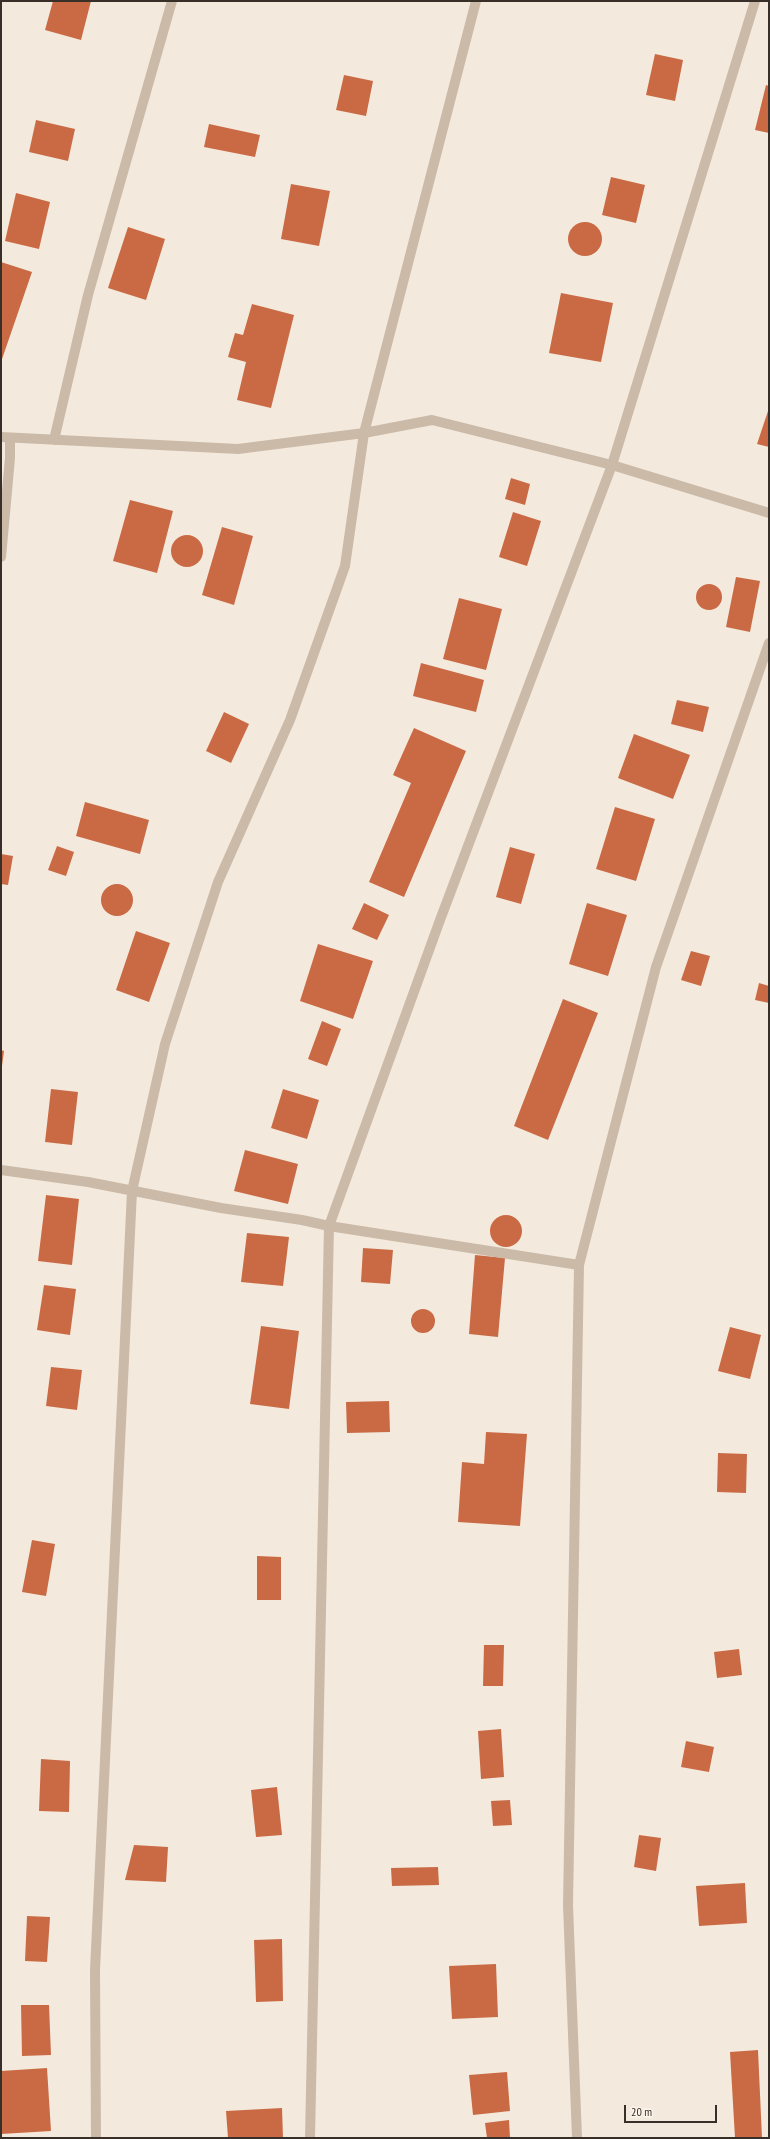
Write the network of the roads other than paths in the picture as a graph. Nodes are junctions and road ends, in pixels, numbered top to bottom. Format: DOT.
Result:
graph roads {
  1 [pos="172,1"];
  2 [pos="476,1"];
  3 [pos="755,1"];
  4 [pos="364,433"];
  5 [pos="6,437"];
  6 [pos="54,440"];
  7 [pos="612,465"];
  8 [pos="769,513"];
  9 [pos="1,557"];
  10 [pos="769,643"];
  11 [pos="1,1170"];
  12 [pos="132,1191"];
  13 [pos="329,1226"];
  14 [pos="579,1265"];
  15 [pos="96,2138"];
  16 [pos="310,2138"];
  17 [pos="577,2138"];
  1 -- 6 [label="street"];
  2 -- 4 [label="street"];
  3 -- 7 [label="street"];
  4 -- 6 [label="street"];
  4 -- 7 [label="street"];
  4 -- 12 [label="street"];
  5 -- 6 [label="street"];
  5 -- 9 [label="street"];
  7 -- 8 [label="street"];
  7 -- 13 [label="street"];
  10 -- 14 [label="street"];
  11 -- 12 [label="street"];
  12 -- 13 [label="street"];
  12 -- 15 [label="street"];
  13 -- 14 [label="street"];
  13 -- 16 [label="street"];
  14 -- 17 [label="street"];
}
